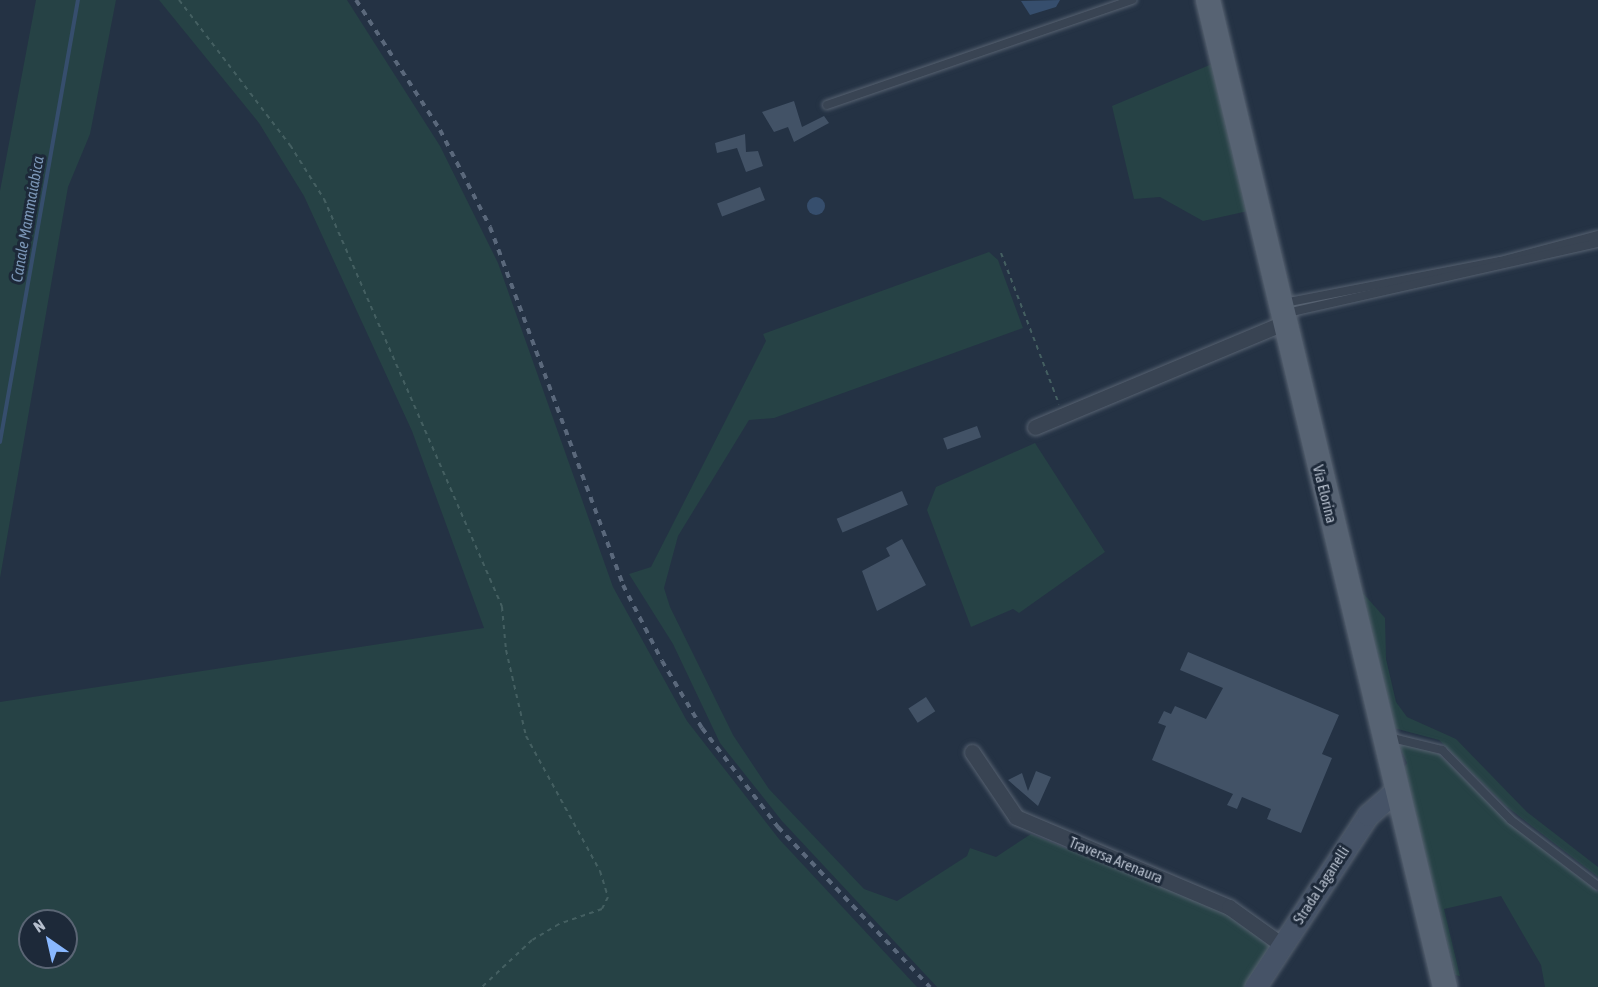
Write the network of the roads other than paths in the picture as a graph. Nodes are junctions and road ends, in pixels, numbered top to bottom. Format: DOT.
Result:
graph roads {
  1 [pos="1132,0"];
  2 [pos="1208,0"];
  3 [pos="827,105"];
  4 [pos="1598,236"];
  5 [pos="1598,243"];
  6 [pos="1282,313"];
  7 [pos="1035,427"];
  8 [pos="1384,736"];
  9 [pos="972,752"];
  10 [pos="1396,791"];
  11 [pos="1598,886"];
  12 [pos="1282,945"];
  13 [pos="1255,987"];
  14 [pos="1445,987"];
  1 -- 3 [label="lane"];
  2 -- 6 [label="main road, Via Elorina"];
  4 -- 6 [label="lane"];
  5 -- 6 [label="lane"];
  6 -- 7 [label="street"];
  6 -- 8 [label="main road, Via Elorina"];
  8 -- 10 [label="main road, Via Elorina"];
  8 -- 11 [label="lane"];
  9 -- 12 [label="street, Traversa Arenaura"];
  10 -- 12 [label="street, Strada Laganelli"];
  10 -- 14 [label="main road, Via Elorina"];
  12 -- 13 [label="street, Strada Laganelli"];
}
